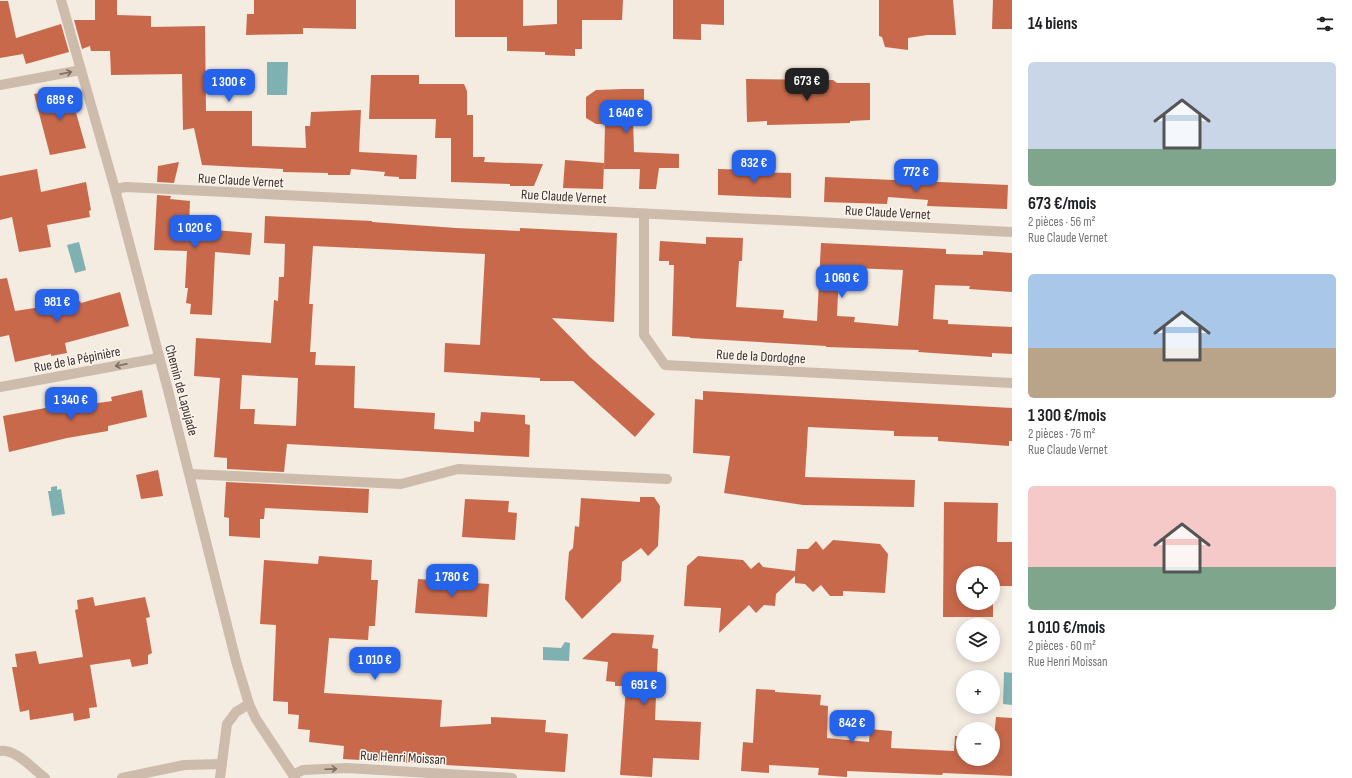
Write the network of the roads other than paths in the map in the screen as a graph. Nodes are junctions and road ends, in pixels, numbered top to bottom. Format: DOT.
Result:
graph roads {
  1 [pos="61,0"];
  2 [pos="81,70"];
  3 [pos="0,85"];
  4 [pos="115,189"];
  5 [pos="644,214"];
  6 [pos="1012,232"];
  7 [pos="160,358"];
  8 [pos="1012,383"];
  9 [pos="0,387"];
  10 [pos="190,474"];
  11 [pos="666,479"];
  12 [pos="249,704"];
  13 [pos="0,751"];
  14 [pos="222,764"];
  15 [pos="294,777"];
  16 [pos="45,778"];
  17 [pos="122,778"];
  18 [pos="220,778"];
  19 [pos="512,778"];
  1 -- 2 [label="street, Chemin de Lapujade"];
  3 -- 2 [label="street, one-way"];
  2 -- 4 [label="street, Chemin de Lapujade"];
  4 -- 5 [label="street, Rue Claude Vernet"];
  4 -- 7 [label="street, Chemin de Lapujade"];
  5 -- 6 [label="street, Rue Claude Vernet"];
  5 -- 8 [label="street, Rue de la Dordogne"];
  7 -- 9 [label="street, Rue de la Pépinière, one-way"];
  7 -- 10 [label="street, Chemin de Lapujade"];
  10 -- 11 [label="street"];
  10 -- 12 [label="street, Chemin de Lapujade"];
  12 -- 14 [label="street"];
  12 -- 15 [label="street, Chemin de Lapujade"];
  13 -- 16 [label="street"];
  14 -- 17 [label="street"];
  14 -- 18 [label="street"];
  15 -- 19 [label="street, Rue Henri Moissan, one-way"];
}
